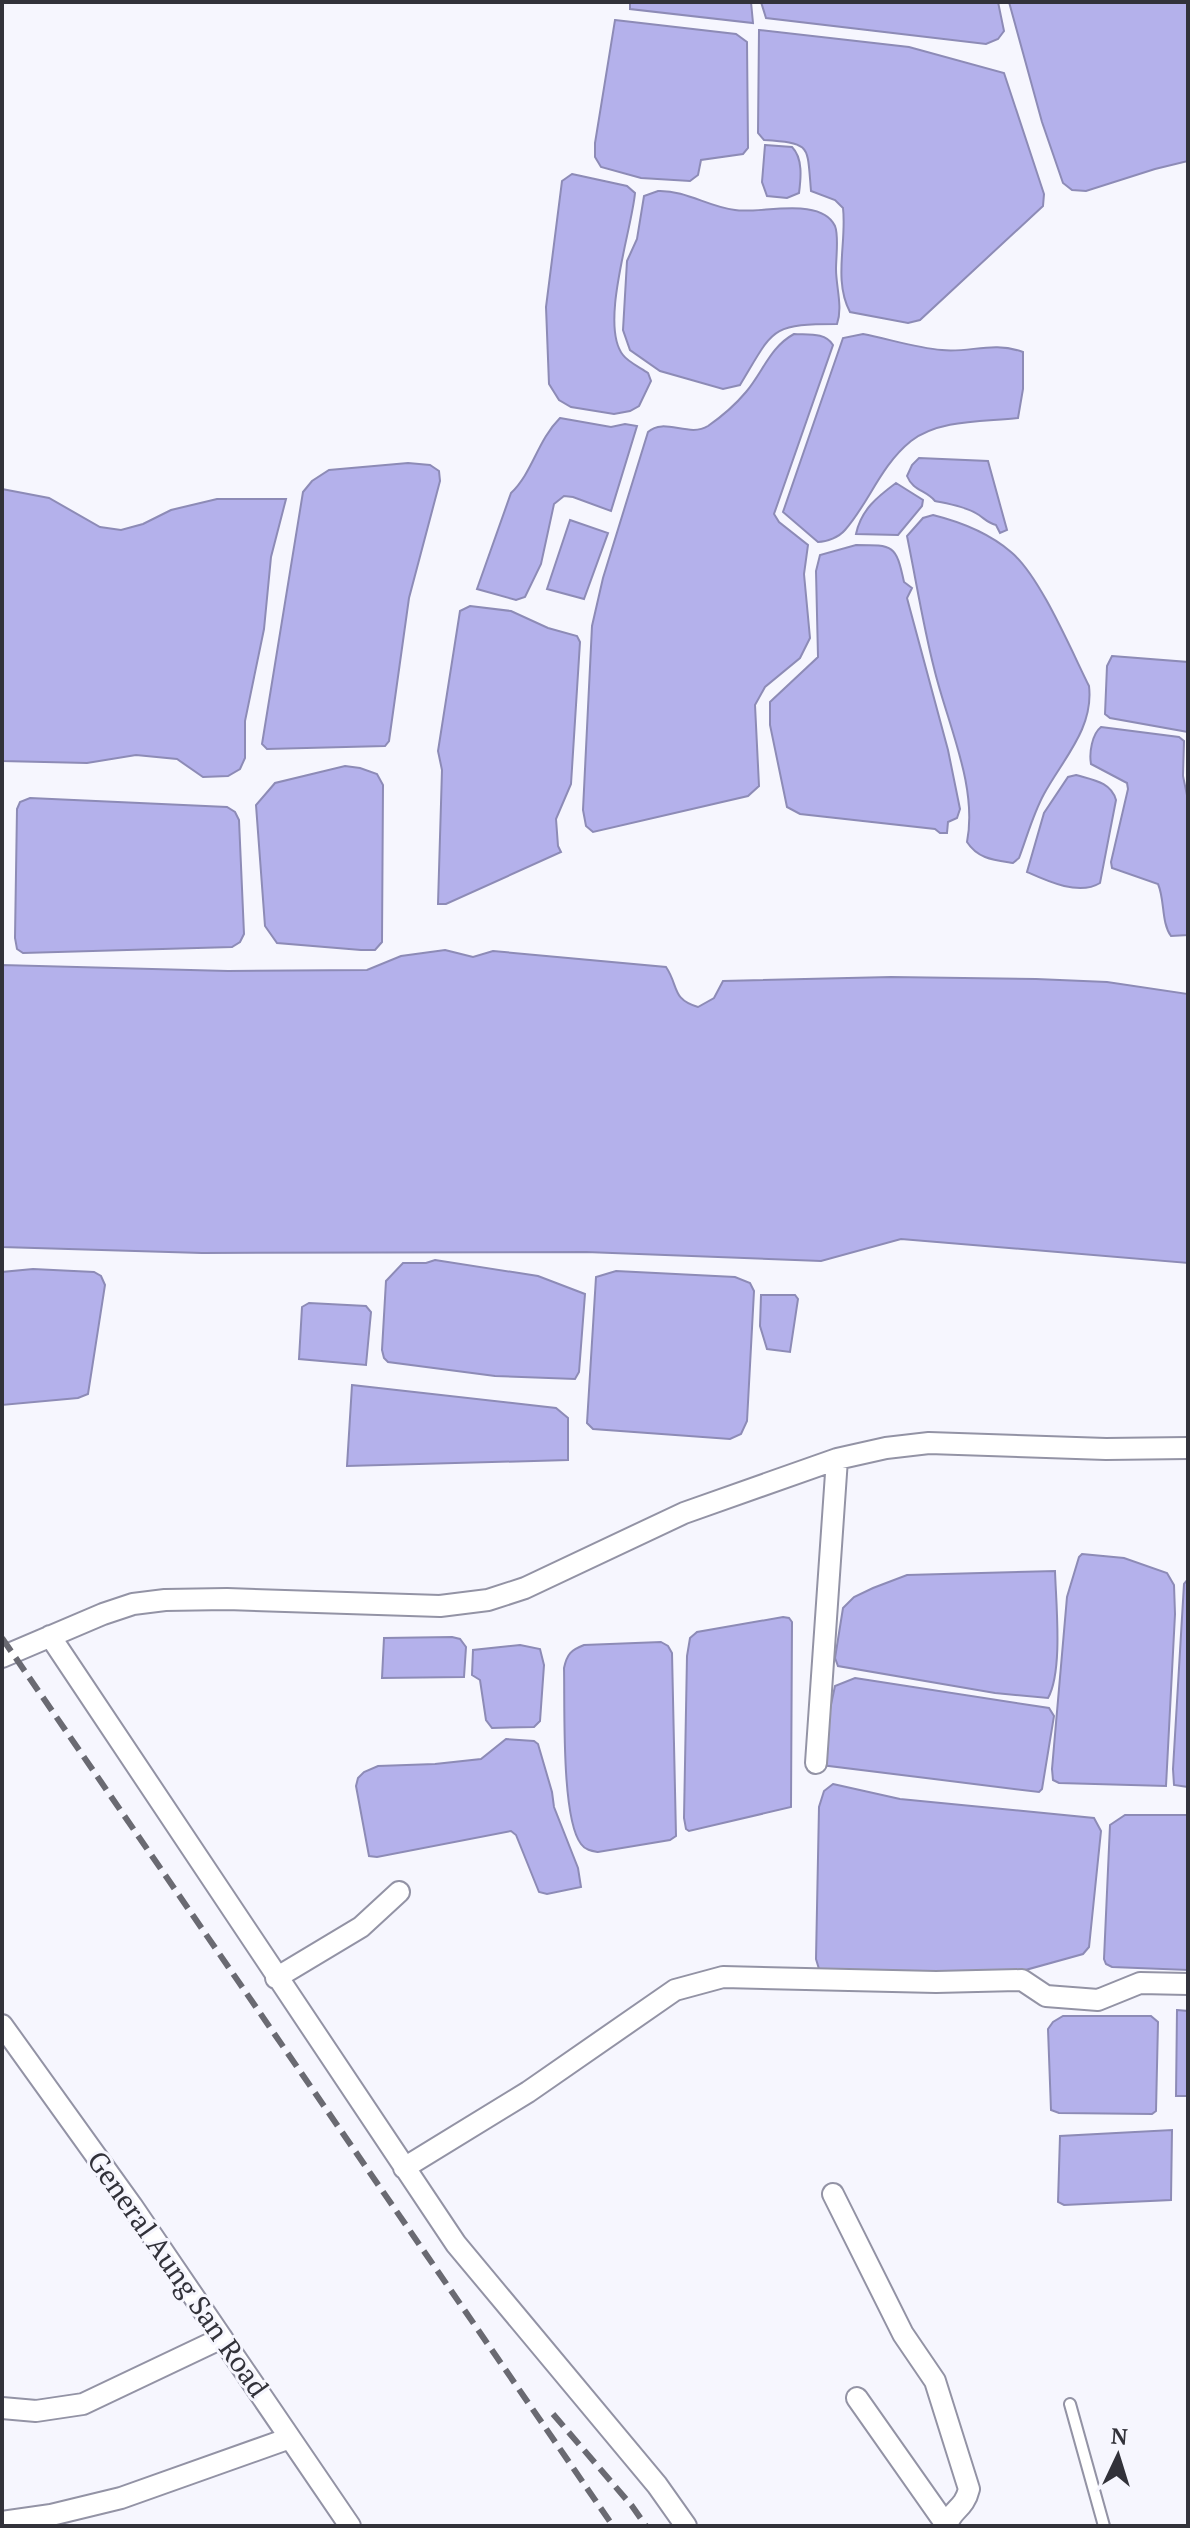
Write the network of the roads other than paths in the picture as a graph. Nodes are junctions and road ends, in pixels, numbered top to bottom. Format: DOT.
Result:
graph roads {
  1 [pos="1188,1448"];
  2 [pos="837,1459"];
  3 [pos="50,1636"];
  4 [pos="2,1657"];
  5 [pos="816,1763"];
  6 [pos="399,1892"];
  7 [pos="276,1978"];
  8 [pos="1188,1984"];
  9 [pos="2,2025"];
  10 [pos="404,2168"];
  11 [pos="833,2194"];
  12 [pos="222,2338"];
  13 [pos="857,2398"];
  14 [pos="1070,2404"];
  15 [pos="2,2408"];
  16 [pos="290,2438"];
  17 [pos="2,2522"];
  18 [pos="350,2526"];
  19 [pos="686,2526"];
  20 [pos="947,2526"];
  21 [pos="1104,2526"];
  1 -- 2 [label="street"];
  2 -- 3 [label="street"];
  2 -- 5 [label="street"];
  3 -- 4 [label="street"];
  3 -- 7 [label="street"];
  6 -- 7 [label="street"];
  7 -- 10 [label="street"];
  8 -- 10 [label="street"];
  9 -- 12 [label="street, General Aung San Road"];
  10 -- 19 [label="street"];
  11 -- 20 [label="street"];
  12 -- 15 [label="street"];
  12 -- 16 [label="street, General Aung San Road"];
  13 -- 20 [label="street"];
  14 -- 21 [label="lane"];
  16 -- 17 [label="street"];
  16 -- 18 [label="street, General Aung San Road"];
}
